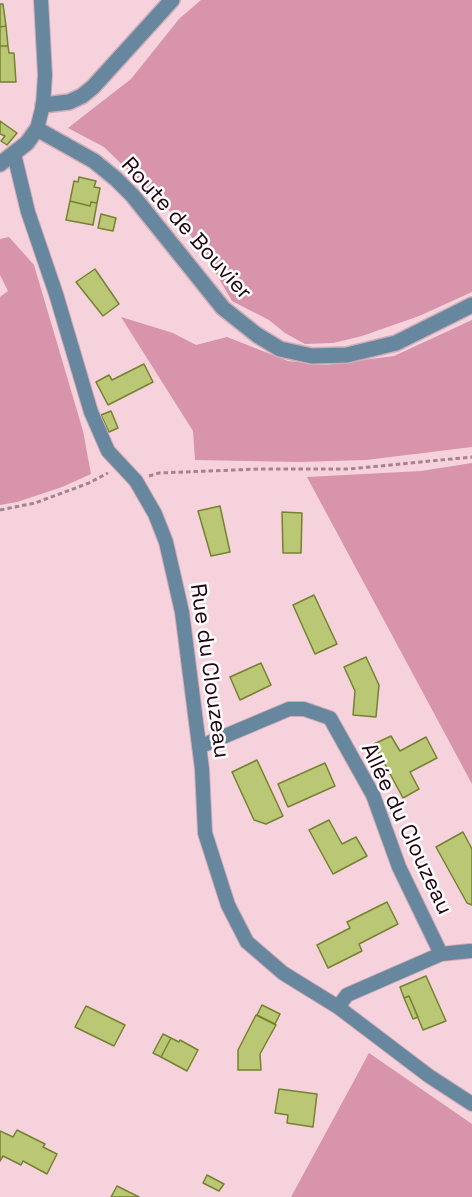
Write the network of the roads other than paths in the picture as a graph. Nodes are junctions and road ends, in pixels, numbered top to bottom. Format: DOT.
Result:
graph roads {
  1 [pos="41,0"];
  2 [pos="172,0"];
  3 [pos="43,105"];
  4 [pos="37,129"];
  5 [pos="14,154"];
  6 [pos="0,164"];
  7 [pos="472,305"];
  8 [pos="200,747"];
  9 [pos="470,951"];
  10 [pos="441,954"];
  11 [pos="338,1007"];
  12 [pos="472,1104"];
  1 -- 3 [label="street"];
  2 -- 3 [label="street"];
  3 -- 4 [label="street"];
  4 -- 5 [label="street"];
  4 -- 7 [label="street, Route de Bouvier"];
  5 -- 6 [label="street"];
  5 -- 8 [label="street, Rue du Clouzeau"];
  8 -- 10 [label="street, Allée du Clouzeau"];
  8 -- 11 [label="street, Rue du Clouzeau"];
  9 -- 10 [label="street"];
  10 -- 11 [label="street"];
  11 -- 12 [label="street, Rue du Clouzeau"];
}
